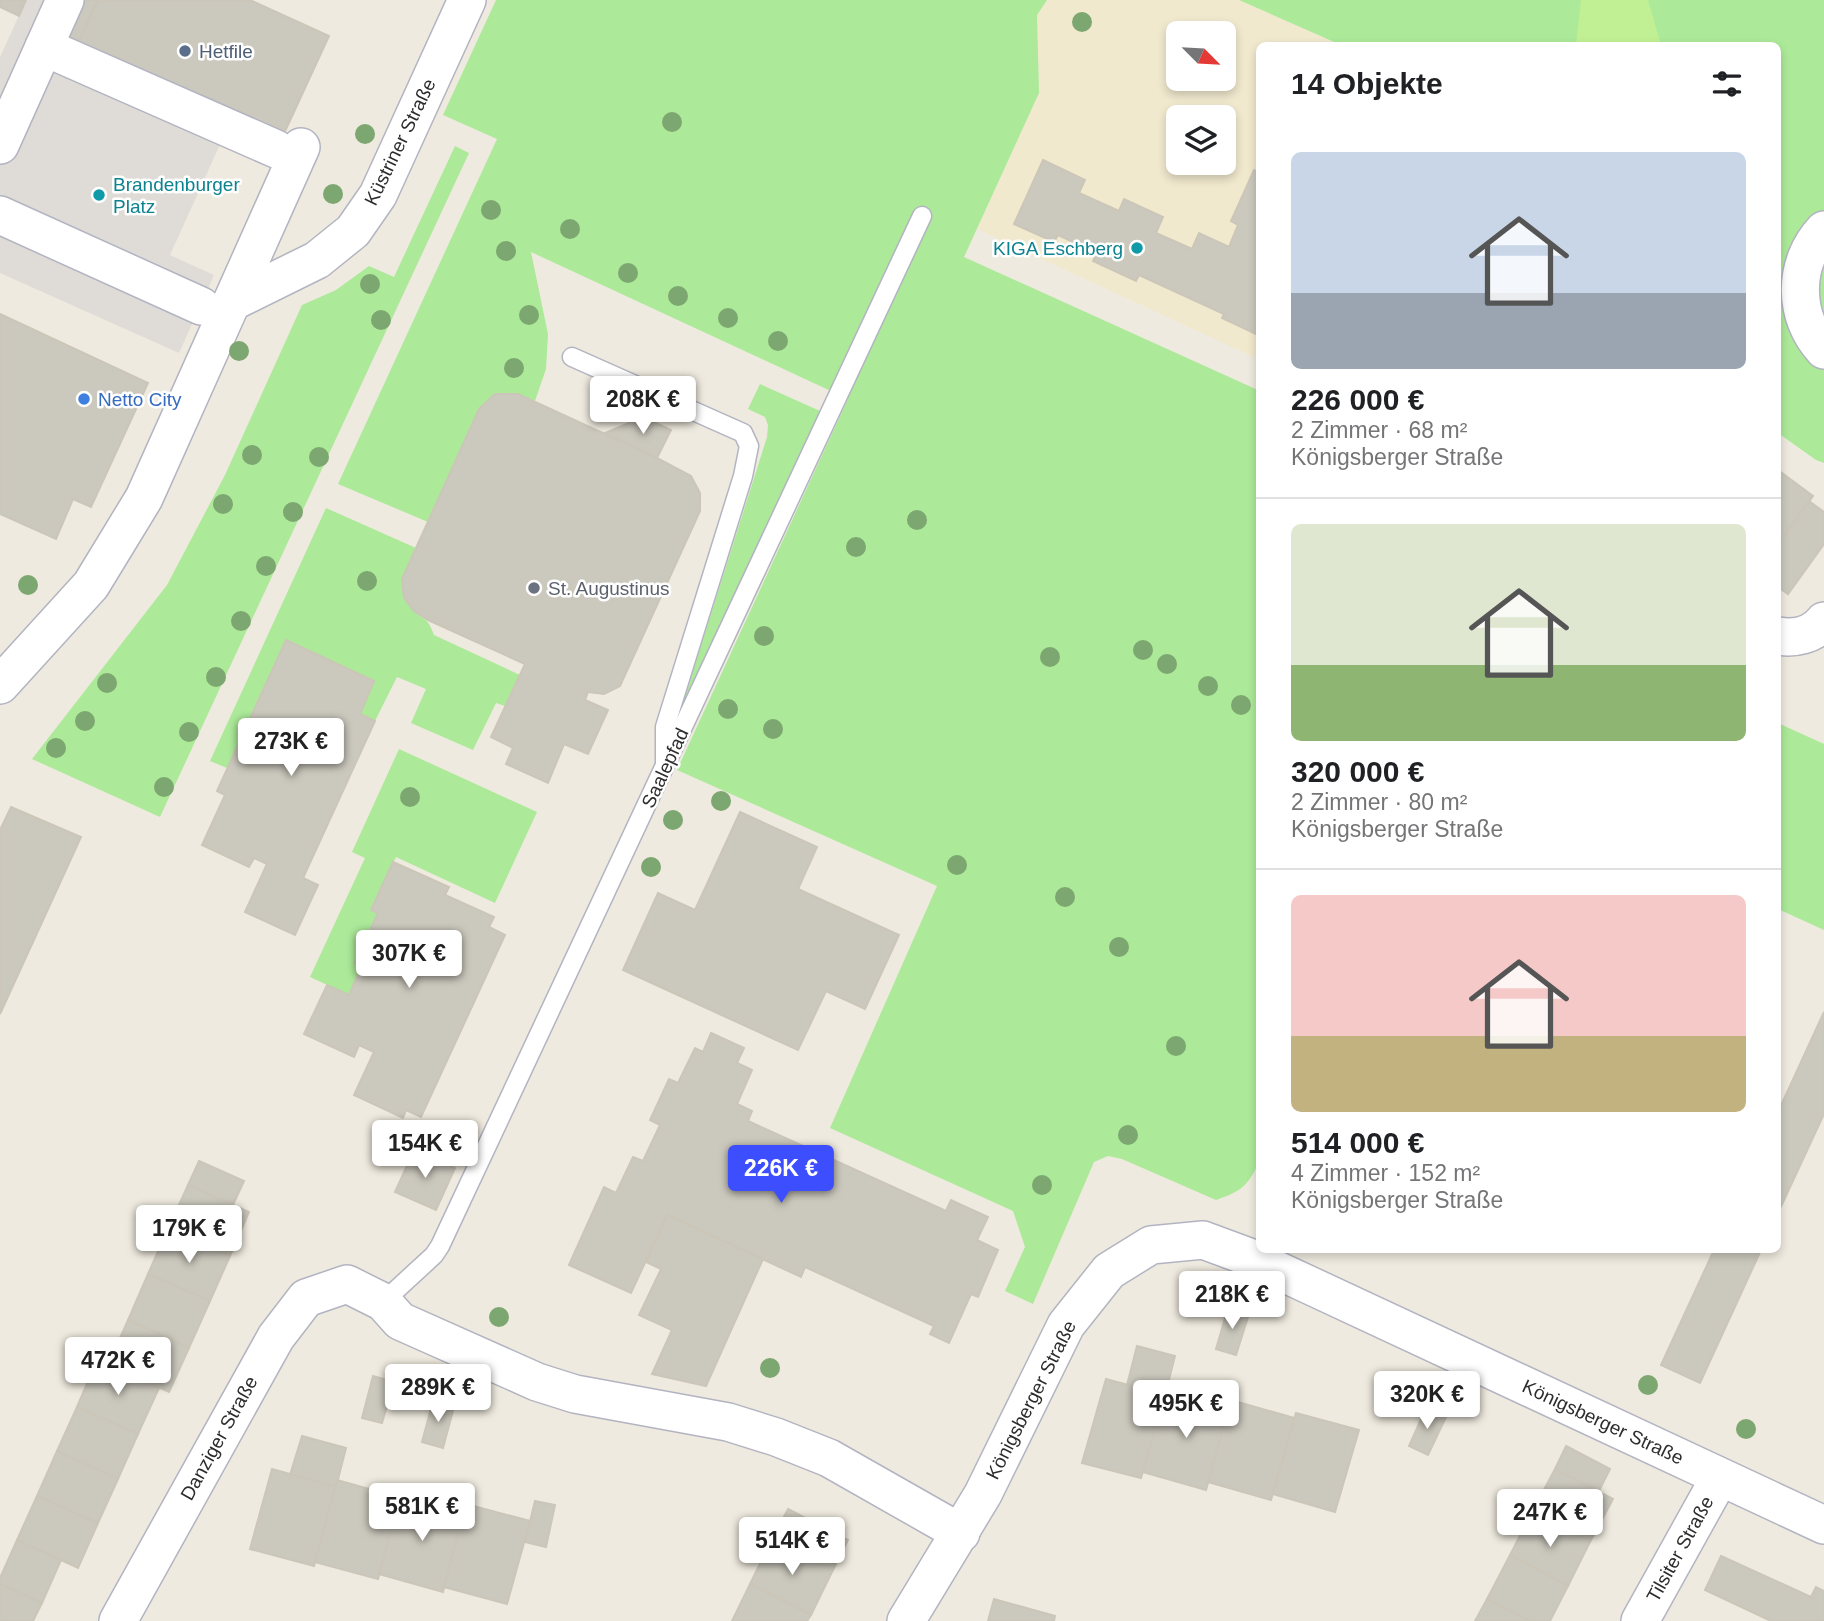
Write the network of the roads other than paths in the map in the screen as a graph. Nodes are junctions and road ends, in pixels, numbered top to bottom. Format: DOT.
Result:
graph roads {
  1 [pos="65,0"];
  2 [pos="467,0"];
  3 [pos="44,47"];
  4 [pos="0,145"];
  5 [pos="0,215"];
  6 [pos="922,216"];
  7 [pos="1824,230"];
  8 [pos="217,304"];
  9 [pos="1824,351"];
  10 [pos="572,357"];
  11 [pos="1824,621"];
  12 [pos="1781,636"];
  13 [pos="0,685"];
  14 [pos="665,769"];
  15 [pos="1254,1245"];
  16 [pos="1270,1253"];
  17 [pos="383,1302"];
  18 [pos="1720,1477"];
  19 [pos="1824,1525"];
  20 [pos="961,1533"];
  21 [pos="118,1621"];
  22 [pos="906,1621"];
  23 [pos="1640,1621"];
  1 -- 3 [label="street"];
  2 -- 8 [label="street, Küstriner Straße"];
  3 -- 4 [label="street"];
  3 -- 8 [label="street"];
  5 -- 8 [label="street"];
  6 -- 14 [label="lane, Saalepfad"];
  7 -- 9 [label="street"];
  8 -- 13 [label="street"];
  10 -- 14 [label="lane"];
  11 -- 12 [label="street"];
  14 -- 17 [label="lane, Saalepfad"];
  15 -- 20 [label="street, Königsberger Straße"];
  16 -- 18 [label="street, Königsberger Straße"];
  17 -- 20 [label="street"];
  17 -- 21 [label="street, Danziger Straße"];
  18 -- 19 [label="street, Königsberger Straße"];
  18 -- 23 [label="street, Tilsiter Straße"];
  20 -- 22 [label="street, Königsberger Straße"];
}
